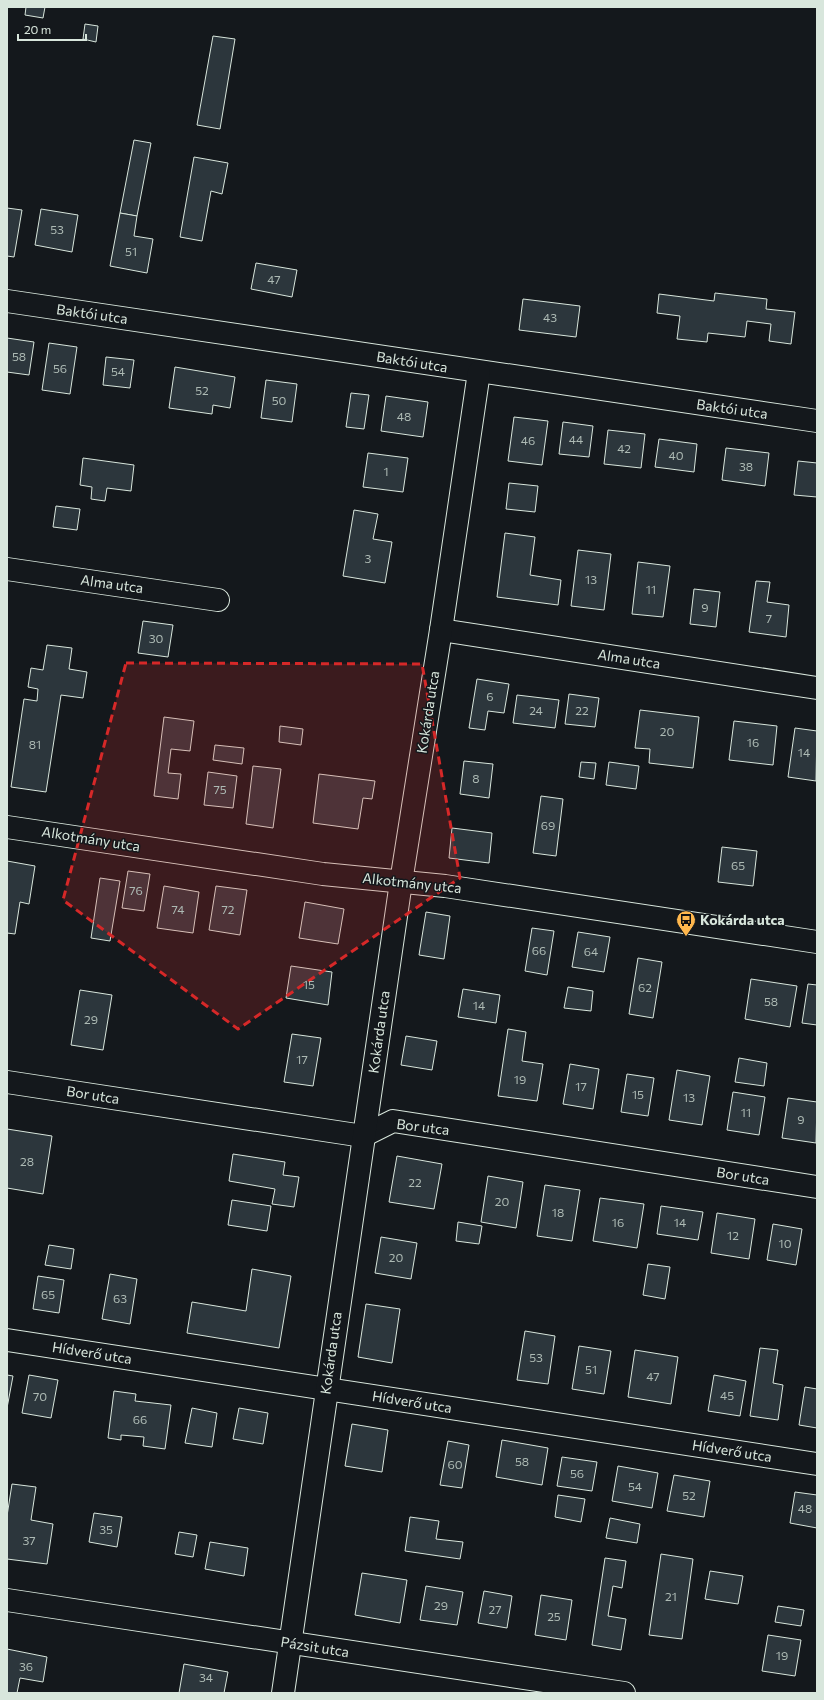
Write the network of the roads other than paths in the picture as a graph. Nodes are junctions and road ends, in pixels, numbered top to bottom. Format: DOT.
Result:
graph roads {
  1 [pos="7,302"];
  2 [pos="479,372"];
  3 [pos="817,421"];
  4 [pos="7,569"];
  5 [pos="218,600"];
  6 [pos="442,630"];
  7 [pos="817,688"];
  8 [pos="7,826"];
  9 [pos="401,882"];
  10 [pos="817,942"];
  11 [pos="7,1082"];
  12 [pos="363,1136"];
  13 [pos="817,1187"];
  14 [pos="7,1340"];
  15 [pos="326,1389"];
  16 [pos="817,1464"];
  17 [pos="7,1600"];
  18 [pos="290,1643"];
  19 [pos="283,1693"];
  20 [pos="624,1693"];
  1 -- 2 [label="street, Baktói utca"];
  2 -- 3 [label="street, Baktói utca"];
  2 -- 6 [label="street, Kokárda utca"];
  4 -- 5 [label="street, Alma utca"];
  6 -- 7 [label="street, Alma utca"];
  6 -- 9 [label="street, Kokárda utca"];
  8 -- 9 [label="street, Alkotmány utca"];
  9 -- 10 [label="street, Alkotmány utca"];
  9 -- 12 [label="street, Kokárda utca"];
  11 -- 12 [label="street, Bor utca"];
  12 -- 13 [label="street, Bor utca"];
  12 -- 15 [label="street, Kokárda utca"];
  14 -- 15 [label="street, Hídverő utca"];
  15 -- 16 [label="street, Hídverő utca"];
  15 -- 18 [label="street, Kokárda utca"];
  17 -- 18 [label="street, Pázsit utca"];
  18 -- 19 [label="street, Kokárda utca"];
  18 -- 20 [label="street, Pázsit utca"];
}
